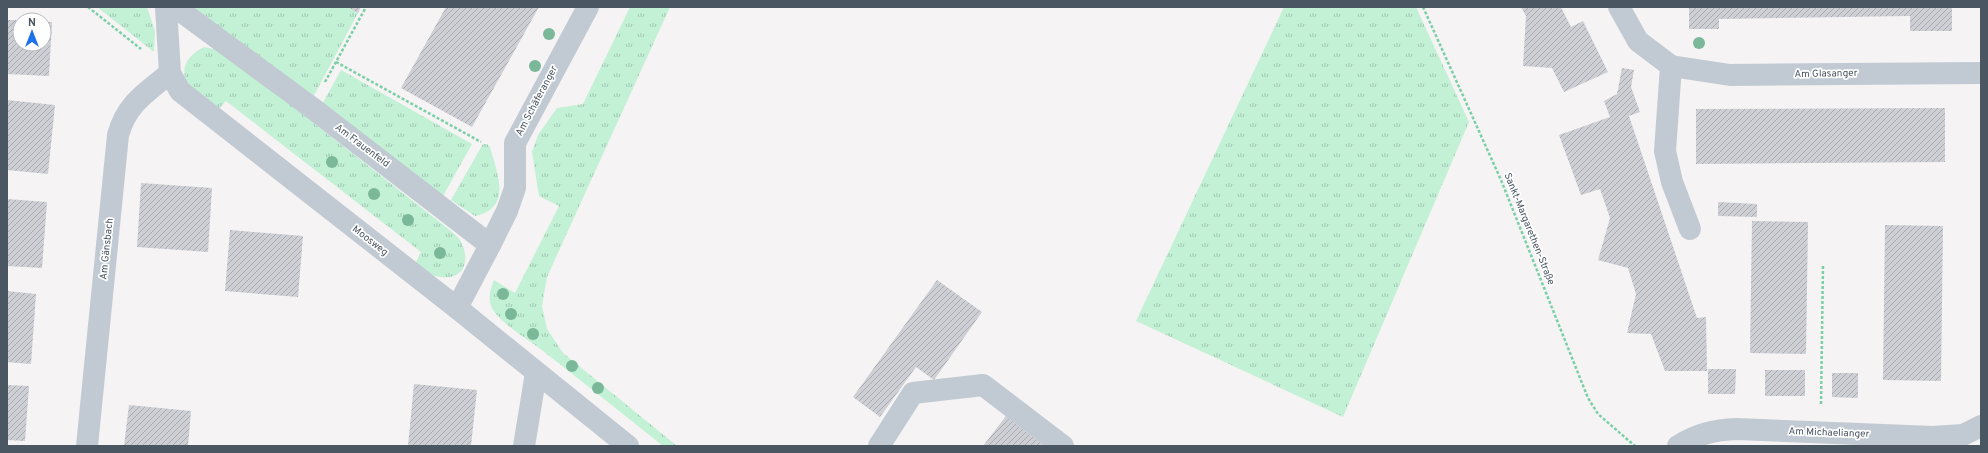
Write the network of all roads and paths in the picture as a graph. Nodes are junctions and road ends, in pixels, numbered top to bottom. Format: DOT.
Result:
graph roads {
  1 [pos="88,7"];
  2 [pos="166,7"];
  3 [pos="175,7"];
  4 [pos="366,7"];
  5 [pos="588,7"];
  6 [pos="1423,7"];
  7 [pos="1619,7"];
  8 [pos="144,52"];
  9 [pos="336,62"];
  10 [pos="1671,66"];
  11 [pos="1981,73"];
  12 [pos="170,74"];
  13 [pos="311,107"];
  14 [pos="481,142"];
  15 [pos="1690,229"];
  16 [pos="490,245"];
  17 [pos="1823,265"];
  18 [pos="457,308"];
  19 [pos="536,372"];
  20 [pos="1821,411"];
  21 [pos="1981,426"];
  22 [pos="87,446"];
  23 [pos="524,446"];
  24 [pos="628,446"];
  25 [pos="879,446"];
  26 [pos="1063,446"];
  27 [pos="1635,446"];
  28 [pos="1678,446"];
  1 -- 8 [label="path"];
  2 -- 12 [label="street, Moosweg"];
  3 -- 13 [label="street, Am Frauenfeld"];
  4 -- 9 [label="path"];
  5 -- 16 [label="street, Am Schäferanger"];
  6 -- 27 [label="path, Sankt-Margarethen-Straße"];
  7 -- 10 [label="street, Am Glasanger"];
  9 -- 13 [label="path"];
  9 -- 14 [label="path"];
  10 -- 11 [label="street, Am Glasanger"];
  10 -- 15 [label="street"];
  12 -- 18 [label="street, Moosweg"];
  12 -- 22 [label="street, Am Gänsbach"];
  13 -- 16 [label="street, Am Frauenfeld"];
  16 -- 18 [label="street"];
  17 -- 20 [label="path"];
  18 -- 19 [label="street, Moosweg"];
  19 -- 23 [label="street"];
  19 -- 24 [label="street, Moosweg"];
  21 -- 28 [label="street, Am Michaelianger"];
  25 -- 26 [label="street"];
}
